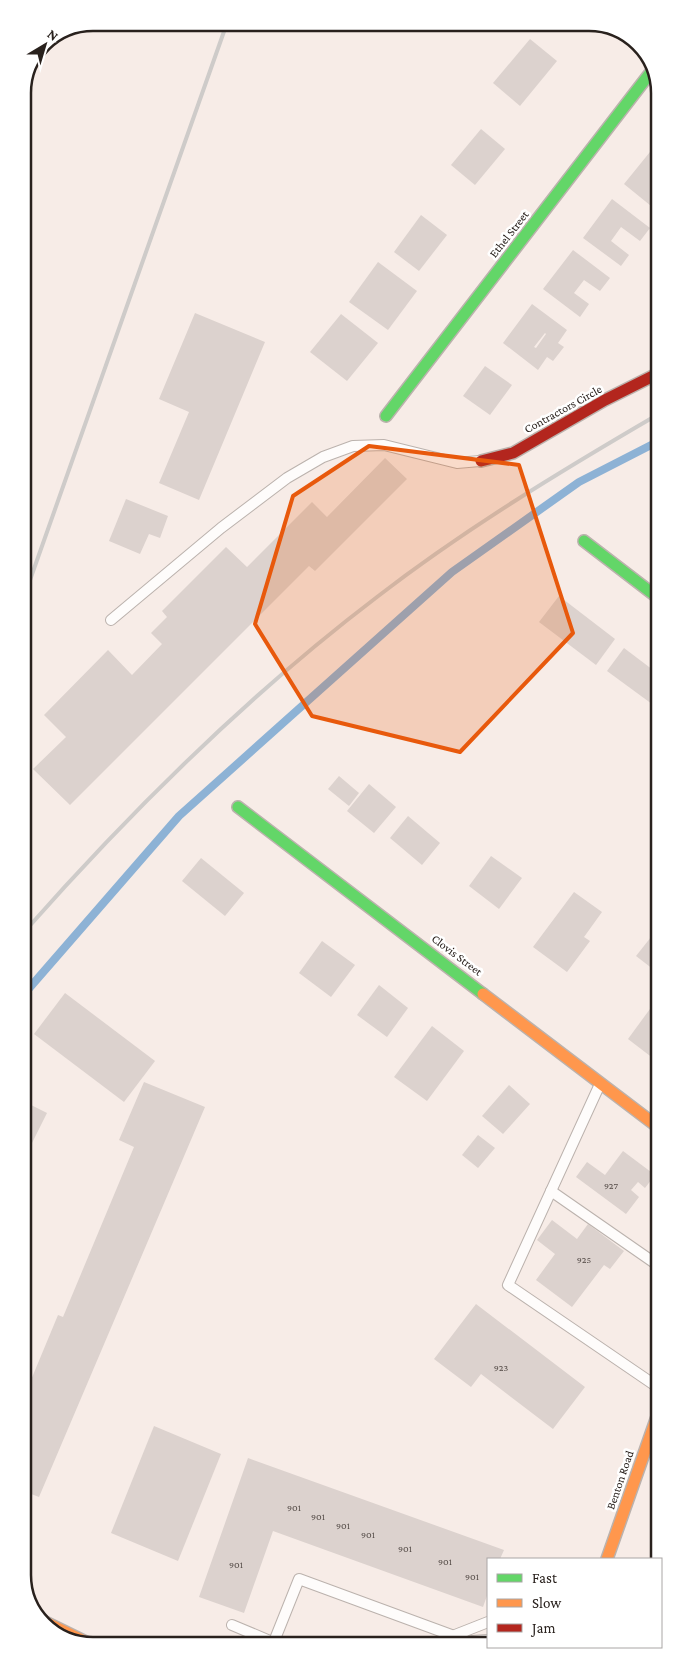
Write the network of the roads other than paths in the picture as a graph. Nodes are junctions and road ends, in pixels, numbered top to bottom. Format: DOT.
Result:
graph roads {
  1 [pos="648,76"];
  2 [pos="651,377"];
  3 [pos="386,416"];
  4 [pos="481,461"];
  5 [pos="584,541"];
  6 [pos="651,592"];
  7 [pos="111,620"];
  8 [pos="238,807"];
  9 [pos="601,1083"];
  10 [pos="651,1121"];
  11 [pos="551,1191"];
  12 [pos="651,1260"];
  13 [pos="651,1383"];
  14 [pos="651,1434"];
  15 [pos="607,1558"];
  16 [pos="487,1622"];
  17 [pos="232,1625"];
  18 [pos="455,1635"];
  19 [pos="259,1637"];
  20 [pos="278,1637"];
  21 [pos="460,1637"];
  1 -- 3 [label="street, Ethel Street"];
  2 -- 4 [label="street, Contractors Circle"];
  4 -- 7 [label="lane"];
  5 -- 6 [label="street"];
  8 -- 9 [label="street, Clovis Street"];
  9 -- 10 [label="street, Clovis Street"];
  9 -- 11 [label="lane"];
  11 -- 12 [label="lane"];
  11 -- 13 [label="lane"];
  14 -- 15 [label="street, Benton Road"];
  16 -- 18 [label="lane"];
  17 -- 19 [label="lane"];
  18 -- 20 [label="lane"];
  18 -- 21 [label="lane"];
}
